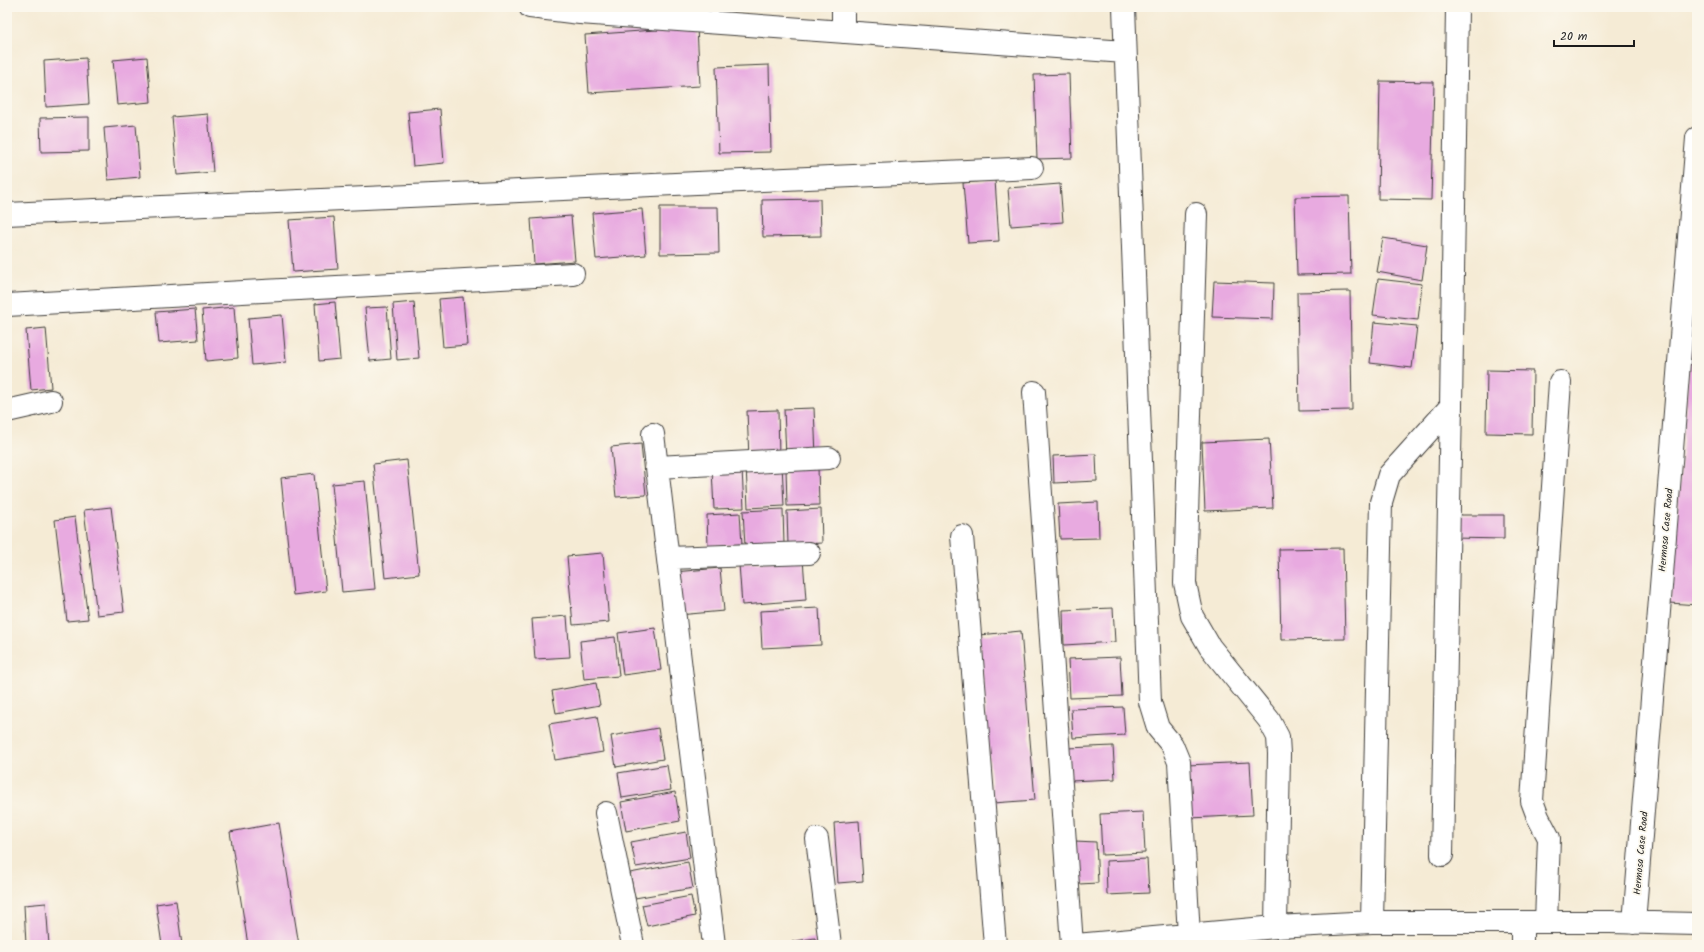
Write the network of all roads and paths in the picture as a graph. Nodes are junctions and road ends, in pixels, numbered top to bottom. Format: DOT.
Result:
graph roads {
  1 [pos="530,7"];
  2 [pos="843,7"];
  3 [pos="1124,7"];
  4 [pos="1457,7"];
  5 [pos="843,32"];
  6 [pos="1125,52"];
  7 [pos="1697,138"];
  8 [pos="1032,168"];
  9 [pos="7,214"];
  10 [pos="1196,214"];
  11 [pos="573,274"];
  12 [pos="7,305"];
  13 [pos="1560,382"];
  14 [pos="1034,392"];
  15 [pos="51,401"];
  16 [pos="1451,406"];
  17 [pos="7,410"];
  18 [pos="653,434"];
  19 [pos="829,458"];
  20 [pos="657,467"];
  21 [pos="962,536"];
  22 [pos="809,552"];
  23 [pos="668,558"];
  24 [pos="606,813"];
  25 [pos="817,839"];
  26 [pos="1442,855"];
  27 [pos="1372,922"];
  28 [pos="1522,922"];
  29 [pos="1546,922"];
  30 [pos="1634,923"];
  31 [pos="1697,924"];
  32 [pos="1276,927"];
  33 [pos="1189,935"];
  34 [pos="633,945"];
  35 [pos="714,945"];
  36 [pos="830,945"];
  37 [pos="995,945"];
  38 [pos="1072,945"];
  39 [pos="1076,945"];
  40 [pos="1522,945"];
  1 -- 5 [label="street"];
  2 -- 5 [label="street"];
  3 -- 6 [label="street"];
  4 -- 16 [label="street"];
  5 -- 6 [label="street"];
  6 -- 33 [label="street"];
  7 -- 30 [label="street, Hermosa Case Road"];
  8 -- 9 [label="street"];
  10 -- 32 [label="street"];
  11 -- 12 [label="street"];
  13 -- 29 [label="street"];
  14 -- 38 [label="street"];
  15 -- 17 [label="street"];
  16 -- 26 [label="street"];
  16 -- 27 [label="street"];
  18 -- 20 [label="street"];
  19 -- 20 [label="street"];
  20 -- 23 [label="street"];
  21 -- 37 [label="street"];
  22 -- 23 [label="street"];
  23 -- 35 [label="street"];
  24 -- 34 [label="street"];
  25 -- 36 [label="street"];
  27 -- 28 [label="street"];
  27 -- 32 [label="street"];
  28 -- 29 [label="street"];
  28 -- 40 [label="street"];
  29 -- 30 [label="street"];
  30 -- 31 [label="street"];
  32 -- 33 [label="street"];
  33 -- 39 [label="street"];
}
